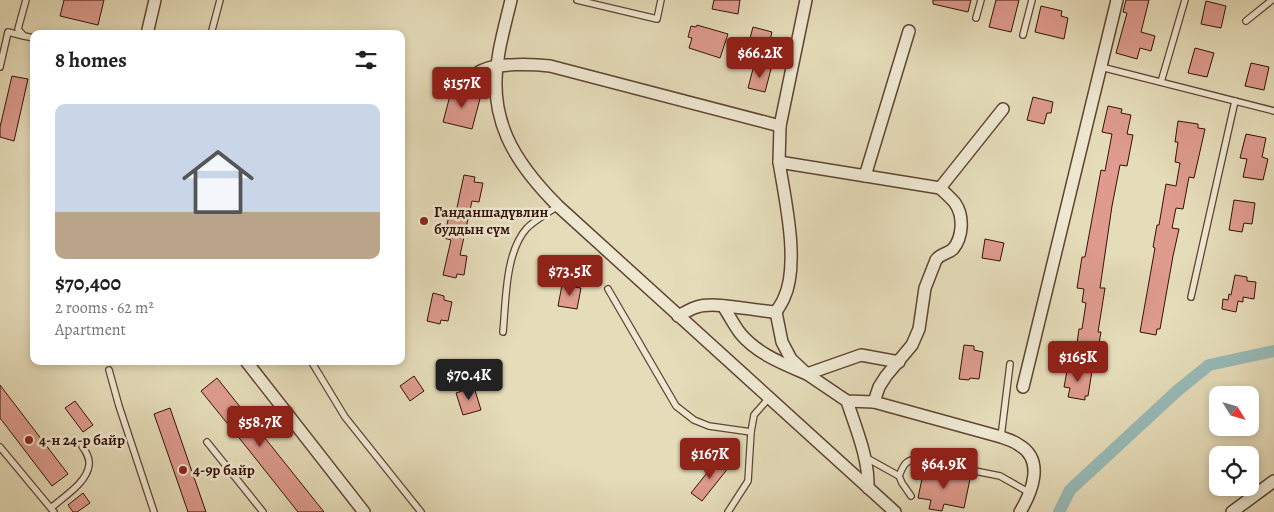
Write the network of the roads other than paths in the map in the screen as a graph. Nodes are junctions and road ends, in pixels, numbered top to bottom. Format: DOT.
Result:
graph roads {
  1 [pos="26,0"];
  2 [pos="155,0"];
  3 [pos="220,0"];
  4 [pos="512,0"];
  5 [pos="577,0"];
  6 [pos="661,0"];
  7 [pos="806,0"];
  8 [pos="981,0"];
  9 [pos="1032,0"];
  10 [pos="1117,0"];
  11 [pos="1185,0"];
  12 [pos="1272,0"];
  13 [pos="976,18"];
  14 [pos="1246,21"];
  15 [pos="148,30"];
  16 [pos="212,30"];
  17 [pos="909,31"];
  18 [pos="1023,35"];
  19 [pos="24,36"];
  20 [pos="30,37"];
  21 [pos="0,67"];
  22 [pos="497,67"];
  23 [pos="1101,67"];
  24 [pos="467,82"];
  25 [pos="1161,82"];
  26 [pos="1235,101"];
  27 [pos="1003,110"];
  28 [pos="1274,111"];
  29 [pos="780,126"];
  30 [pos="779,162"];
  31 [pos="865,176"];
  32 [pos="940,188"];
  33 [pos="558,206"];
  34 [pos="608,289"];
  35 [pos="1191,297"];
  36 [pos="723,306"];
  37 [pos="776,312"];
  38 [pos="678,316"];
  39 [pos="503,332"];
  40 [pos="899,362"];
  41 [pos="1010,364"];
  42 [pos="249,365"];
  43 [pos="313,365"];
  44 [pos="109,370"];
  45 [pos="807,374"];
  46 [pos="1023,387"];
  47 [pos="769,398"];
  48 [pos="847,401"];
  49 [pos="874,402"];
  50 [pos="751,432"];
  51 [pos="1001,437"];
  52 [pos="206,442"];
  53 [pos="82,446"];
  54 [pos="0,447"];
  55 [pos="865,457"];
  56 [pos="899,476"];
  57 [pos="1274,481"];
  58 [pos="868,488"];
  59 [pos="1030,493"];
  60 [pos="911,496"];
  61 [pos="52,510"];
  62 [pos="154,512"];
  63 [pos="263,512"];
  64 [pos="364,512"];
  65 [pos="421,512"];
  66 [pos="728,512"];
  67 [pos="895,512"];
  68 [pos="1020,512"];
  69 [pos="1232,512"];
  1 -- 19 [label="lane"];
  2 -- 15 [label="street"];
  3 -- 16 [label="lane"];
  4 -- 22 [label="street"];
  5 -- 6 [label="lane"];
  7 -- 29 [label="street"];
  8 -- 13 [label="lane"];
  9 -- 18 [label="lane"];
  10 -- 23 [label="street"];
  11 -- 25 [label="lane"];
  12 -- 14 [label="lane"];
  17 -- 31 [label="street"];
  19 -- 20 [label="lane"];
  19 -- 21 [label="lane"];
  22 -- 24 [label="street"];
  22 -- 29 [label="street"];
  22 -- 33 [label="street"];
  23 -- 25 [label="lane"];
  23 -- 46 [label="street"];
  25 -- 26 [label="lane"];
  26 -- 28 [label="lane"];
  26 -- 35 [label="lane"];
  27 -- 32 [label="street"];
  29 -- 30 [label="street"];
  30 -- 31 [label="street"];
  30 -- 37 [label="street"];
  31 -- 32 [label="street"];
  32 -- 40 [label="street"];
  33 -- 38 [label="street"];
  33 -- 39 [label="lane"];
  34 -- 50 [label="lane"];
  36 -- 37 [label="street"];
  36 -- 38 [label="street"];
  36 -- 45 [label="street"];
  37 -- 45 [label="street"];
  38 -- 47 [label="street"];
  40 -- 45 [label="street"];
  40 -- 49 [label="street"];
  41 -- 51 [label="lane"];
  42 -- 64 [label="street"];
  43 -- 65 [label="lane"];
  44 -- 62 [label="lane"];
  45 -- 48 [label="street"];
  47 -- 50 [label="lane"];
  47 -- 58 [label="street"];
  48 -- 49 [label="street"];
  48 -- 55 [label="street"];
  49 -- 51 [label="street"];
  50 -- 66 [label="lane"];
  51 -- 59 [label="street"];
  52 -- 63 [label="lane"];
  53 -- 61 [label="lane"];
  54 -- 61 [label="lane"];
  55 -- 56 [label="lane"];
  55 -- 58 [label="street"];
  56 -- 59 [label="lane"];
  56 -- 60 [label="lane"];
  57 -- 69 [label="street"];
  58 -- 67 [label="street"];
  59 -- 68 [label="street"];
}
